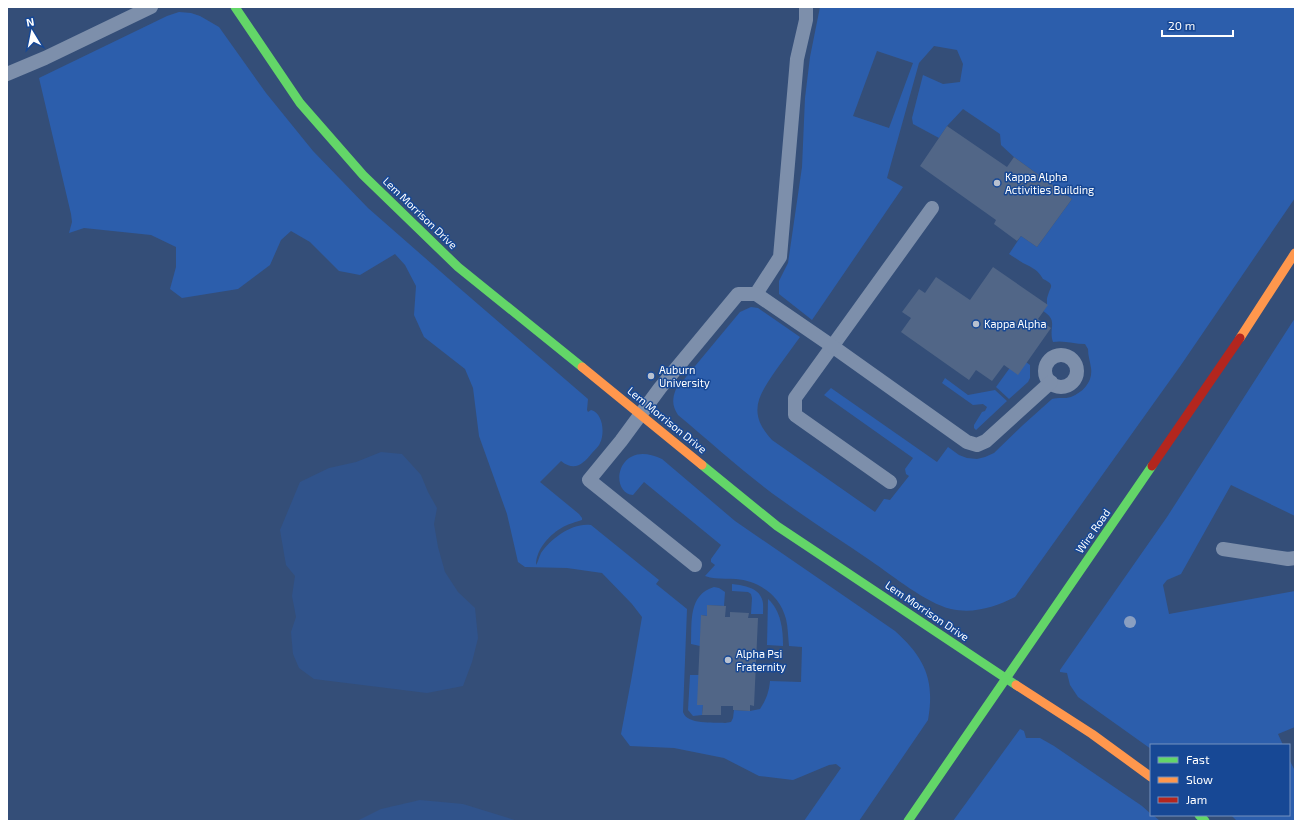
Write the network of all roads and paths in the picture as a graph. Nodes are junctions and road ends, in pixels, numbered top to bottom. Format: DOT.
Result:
graph roads {
  1 [pos="151,7"];
  2 [pos="235,7"];
  3 [pos="806,7"];
  4 [pos="7,74"];
  5 [pos="932,208"];
  6 [pos="1295,253"];
  7 [pos="756,294"];
  8 [pos="832,346"];
  9 [pos="1050,382"];
  10 [pos="641,414"];
  11 [pos="890,482"];
  12 [pos="1223,549"];
  13 [pos="1295,558"];
  14 [pos="695,565"];
  15 [pos="1005,678"];
  16 [pos="1150,776"];
  17 [pos="908,821"];
  1 -- 4 [label="lane"];
  2 -- 10 [label="street, Lem Morrison Drive"];
  3 -- 7 [label="lane"];
  5 -- 8 [label="lane"];
  6 -- 15 [label="street, Wire Road"];
  7 -- 8 [label="lane"];
  7 -- 10 [label="lane"];
  8 -- 9 [label="lane"];
  8 -- 11 [label="lane"];
  10 -- 14 [label="lane"];
  10 -- 15 [label="street, Lem Morrison Drive"];
  12 -- 13 [label="lane"];
  15 -- 16 [label="street, Lem Morrison Drive"];
  15 -- 17 [label="street, Wire Road"];
}
